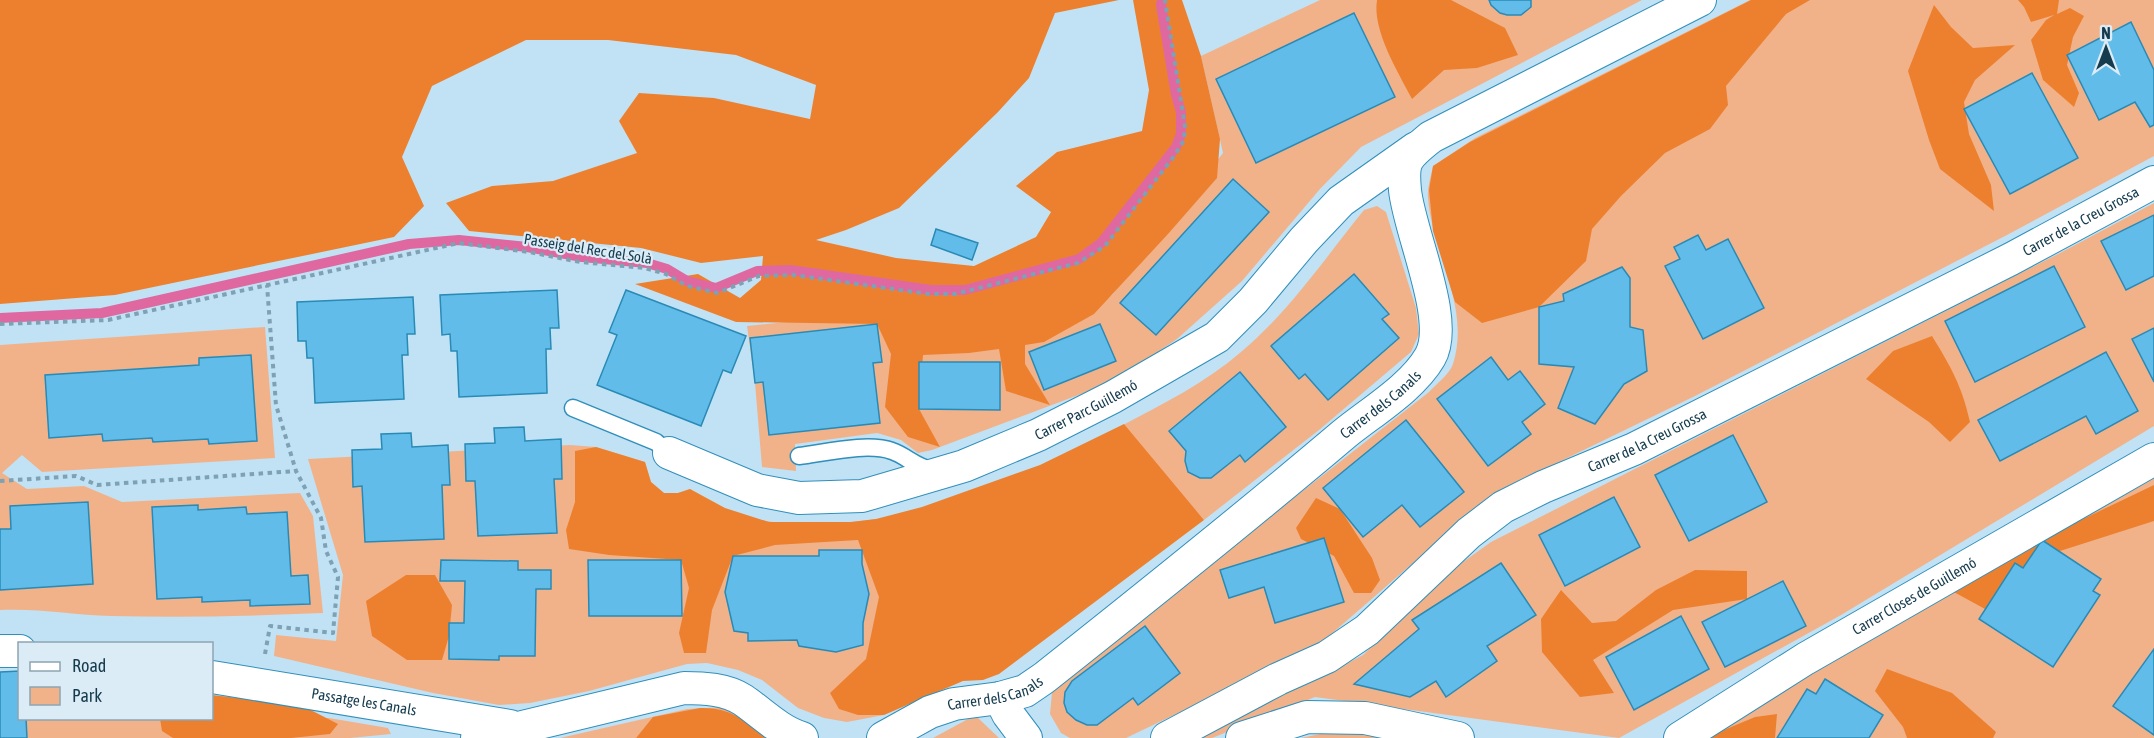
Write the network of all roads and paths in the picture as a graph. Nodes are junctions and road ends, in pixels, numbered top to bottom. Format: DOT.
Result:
graph roads {
  1 [pos="1166,0"];
  2 [pos="1700,0"];
  3 [pos="1431,137"];
  4 [pos="2154,182"];
  5 [pos="267,285"];
  6 [pos="0,324"];
  7 [pos="573,408"];
  8 [pos="669,453"];
  9 [pos="799,456"];
  10 [pos="2154,459"];
  11 [pos="296,471"];
  12 [pos="944,472"];
  13 [pos="0,481"];
  14 [pos="0,651"];
  15 [pos="18,651"];
  16 [pos="213,677"];
  17 [pos="260,685"];
  18 [pos="1000,698"];
  19 [pos="518,727"];
  20 [pos="477,738"];
  21 [pos="802,738"];
  22 [pos="883,738"];
  23 [pos="1026,738"];
  24 [pos="1167,738"];
  25 [pos="1242,738"];
  26 [pos="1458,738"];
  27 [pos="1680,738"];
  1 -- 5 [label="path, Passeig del Rec del Solà"];
  2 -- 3 [label="street, Carrer dels Canals"];
  3 -- 12 [label="street, Carrer Parc Guillemó"];
  3 -- 18 [label="street, Carrer dels Canals"];
  4 -- 24 [label="street, Carrer de la Creu Grossa"];
  5 -- 6 [label="path, Passeig del Rec del Solà"];
  5 -- 11 [label="path"];
  7 -- 8 [label="lane"];
  8 -- 12 [label="street, Carrer Parc Guillemó"];
  9 -- 12 [label="lane"];
  10 -- 27 [label="street, Carrer Closes de Guillemó"];
  11 -- 13 [label="path"];
  11 -- 17 [label="path"];
  14 -- 15 [label="street"];
  16 -- 17 [label="street, Passatge les Canals"];
  17 -- 19 [label="street, Passatge les Canals"];
  18 -- 22 [label="street, Carrer dels Canals"];
  18 -- 23 [label="street"];
  19 -- 20 [label="street"];
  19 -- 21 [label="street"];
  25 -- 26 [label="street"];
}
